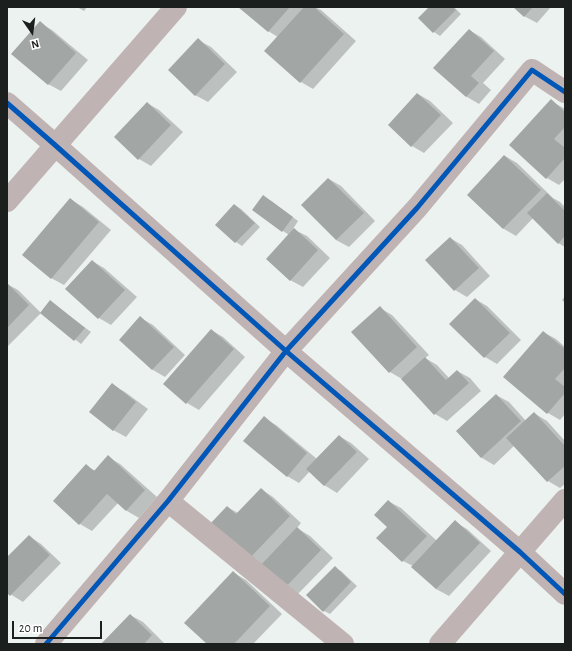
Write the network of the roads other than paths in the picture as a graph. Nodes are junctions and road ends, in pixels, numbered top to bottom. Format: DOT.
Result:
graph roads {
  1 [pos="176,7"];
  2 [pos="565,92"];
  3 [pos="7,103"];
  4 [pos="55,145"];
  5 [pos="7,201"];
  6 [pos="286,351"];
  7 [pos="565,500"];
  8 [pos="168,502"];
  9 [pos="520,552"];
  10 [pos="565,594"];
  11 [pos="46,644"];
  12 [pos="343,644"];
  13 [pos="440,644"];
  1 -- 4 [label="street"];
  2 -- 6 [label="street"];
  3 -- 4 [label="street"];
  4 -- 5 [label="street"];
  4 -- 6 [label="street"];
  6 -- 8 [label="street"];
  6 -- 9 [label="street"];
  7 -- 9 [label="street"];
  8 -- 11 [label="street"];
  8 -- 12 [label="street"];
  9 -- 10 [label="street"];
  9 -- 13 [label="street"];
}
